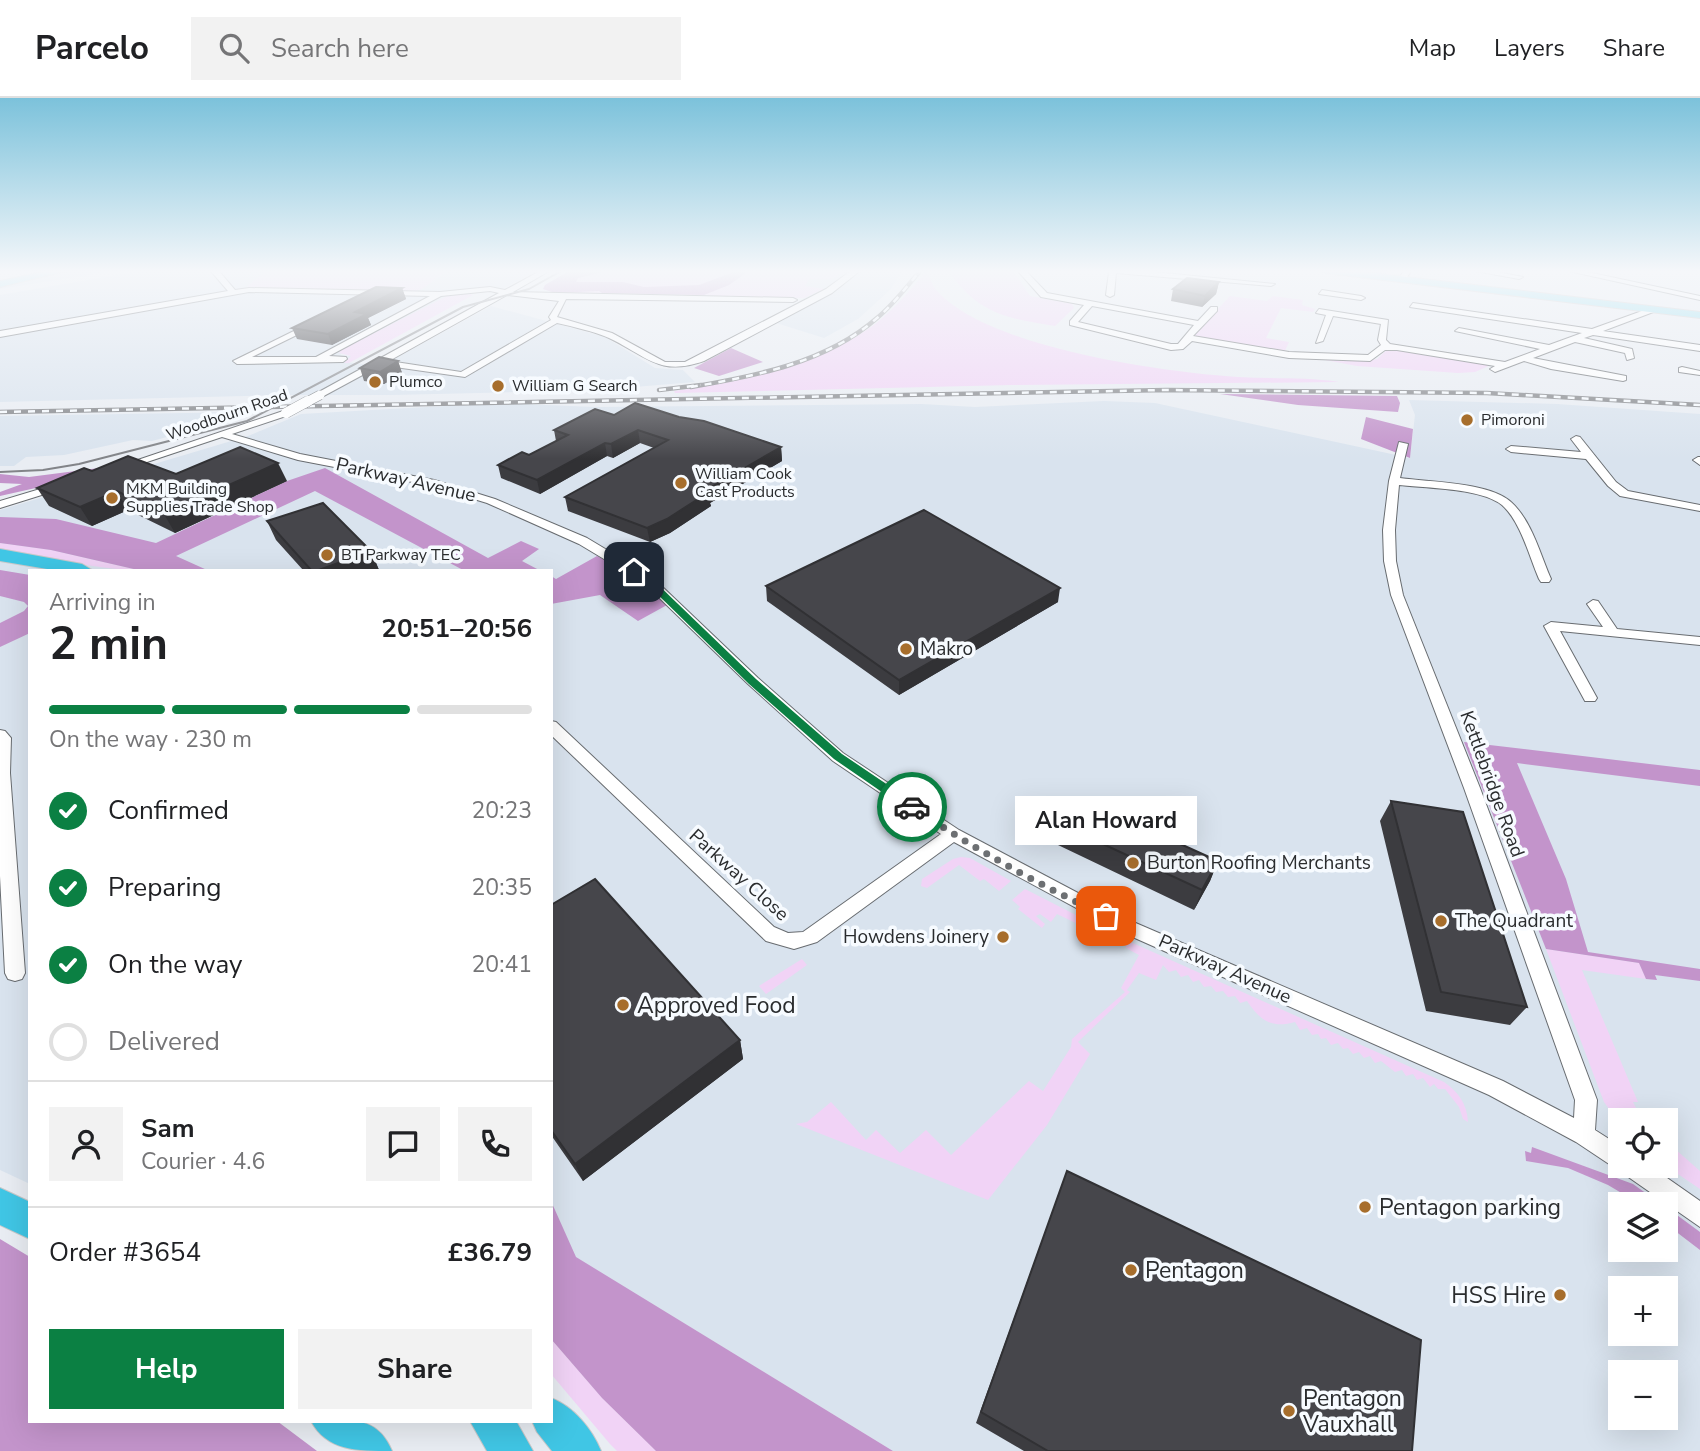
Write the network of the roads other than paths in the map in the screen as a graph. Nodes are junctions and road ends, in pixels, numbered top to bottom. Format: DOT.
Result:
graph roads {
  1 [pos="294,333"];
  2 [pos="366,333"];
  3 [pos="432,333"];
  4 [pos="534,333"];
  5 [pos="601,333"];
  6 [pos="749,333"];
  7 [pos="1114,333"];
  8 [pos="1190,333"];
  9 [pos="1323,333"];
  10 [pos="1385,333"];
  11 [pos="1471,333"];
  12 [pos="1595,333"];
  13 [pos="1190,338"];
  14 [pos="1575,339"];
  15 [pos="1319,341"];
  16 [pos="1388,347"];
  17 [pos="1552,348"];
  18 [pos="1700,348"];
  19 [pos="1524,358"];
  20 [pos="1630,358"];
  21 [pos="343,359"];
  22 [pos="316,360"];
  23 [pos="379,362"];
  24 [pos="1505,365"];
  25 [pos="1492,370"];
  26 [pos="1682,370"];
  27 [pos="1700,374"];
  28 [pos="1623,378"];
  29 [pos="225,435"];
  30 [pos="1576,439"];
  31 [pos="1403,444"];
  32 [pos="1511,449"];
  33 [pos="1589,456"];
  34 [pos="110,470"];
  35 [pos="1394,481"];
  36 [pos="74,482"];
  37 [pos="0,503"];
  38 [pos="1700,508"];
  39 [pos="0,555"];
  40 [pos="0,566"];
  41 [pos="77,569"];
  42 [pos="28,571"];
  43 [pos="1545,579"];
  44 [pos="1593,604"];
  45 [pos="1612,631"];
  46 [pos="1700,641"];
  47 [pos="1590,698"];
  48 [pos="553,728"];
  49 [pos="0,735"];
  50 [pos="1,773"];
  51 [pos="953,834"];
  52 [pos="15,973"];
  53 [pos="1584,1135"];
  54 [pos="1608,1150"];
  55 [pos="1649,1178"];
  56 [pos="0,1206"];
  57 [pos="1700,1214"];
  58 [pos="28,1220"];
  59 [pos="553,1420"];
  60 [pos="335,1423"];
  61 [pos="492,1423"];
  62 [pos="371,1451"];
  63 [pos="512,1451"];
  64 [pos="580,1451"];
  1 -- 22 [label="street"];
  2 -- 22 [label="street"];
  3 -- 23 [label="street, Woodbourn Road"];
  4 -- 23 [label="street"];
  5 -- 6 [label="street"];
  7 -- 13 [label="street"];
  8 -- 13 [label="street"];
  9 -- 15 [label="street"];
  10 -- 16 [label="street"];
  11 -- 17 [label="street"];
  12 -- 14 [label="street"];
  12 -- 18 [label="street"];
  13 -- 16 [label="street"];
  14 -- 17 [label="street"];
  14 -- 20 [label="street"];
  16 -- 24 [label="street"];
  17 -- 19 [label="street"];
  19 -- 24 [label="street"];
  19 -- 28 [label="street"];
  21 -- 22 [label="street"];
  23 -- 29 [label="street, Woodbourn Road, bridge"];
  24 -- 25 [label="street"];
  26 -- 27 [label="street"];
  29 -- 34 [label="street, Woodbourn Road"];
  29 -- 51 [label="street, Parkway Avenue"];
  30 -- 33 [label="street"];
  31 -- 35 [label="street, Kettlebridge Road"];
  32 -- 33 [label="street"];
  33 -- 38 [label="street"];
  35 -- 43 [label="street"];
  35 -- 53 [label="street, Kettlebridge Road"];
  36 -- 37 [label="street"];
  39 -- 41 [label="highway"];
  40 -- 42 [label="highway"];
  44 -- 45 [label="street"];
  45 -- 46 [label="street"];
  45 -- 47 [label="street"];
  48 -- 51 [label="street, Parkway Close"];
  49 -- 50 [label="street"];
  50 -- 52 [label="street"];
  51 -- 53 [label="street, Parkway Avenue"];
  53 -- 54 [label="street, Parkway Avenue"];
  55 -- 57 [label="street"];
  56 -- 58 [label="highway"];
  59 -- 64 [label="highway"];
  60 -- 62 [label="highway"];
  61 -- 63 [label="highway"];
}
